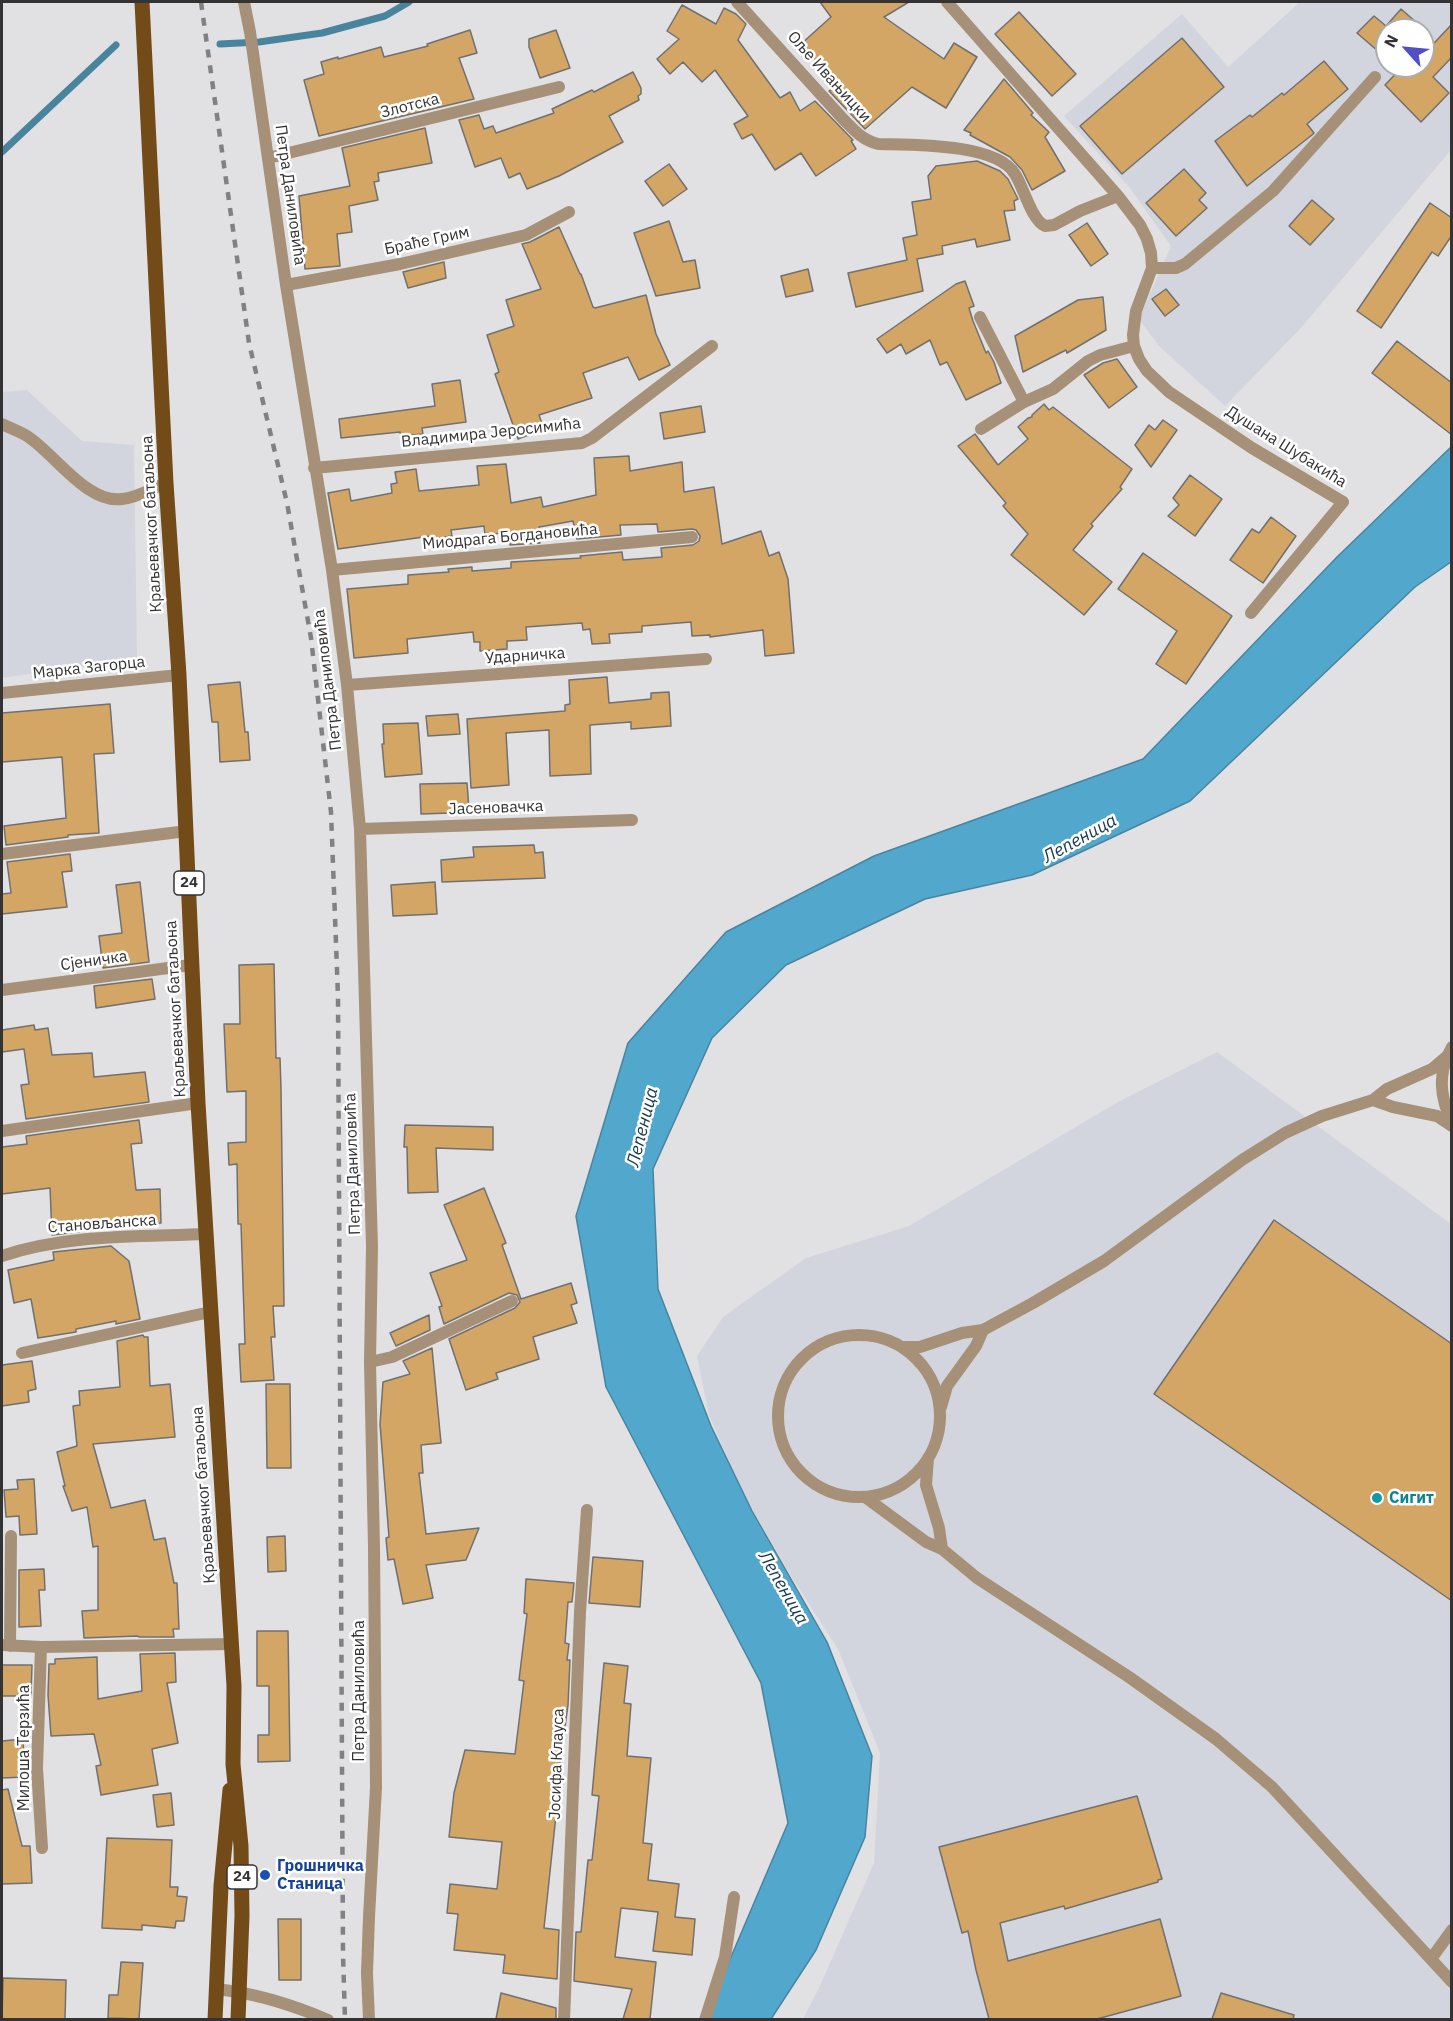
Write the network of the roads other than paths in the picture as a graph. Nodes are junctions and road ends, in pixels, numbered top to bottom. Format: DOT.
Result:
graph roads {
  1 [pos="142,2"];
  2 [pos="244,2"];
  3 [pos="737,2"];
  4 [pos="947,2"];
  5 [pos="1375,77"];
  6 [pos="559,87"];
  7 [pos="268,158"];
  8 [pos="1118,196"];
  9 [pos="569,212"];
  10 [pos="1152,268"];
  11 [pos="286,285"];
  12 [pos="980,317"];
  13 [pos="712,346"];
  14 [pos="1134,346"];
  15 [pos="1024,402"];
  16 [pos="2,424"];
  17 [pos="981,429"];
  18 [pos="314,468"];
  19 [pos="166,483"];
  20 [pos="692,537"];
  21 [pos="332,570"];
  22 [pos="1251,613"];
  23 [pos="706,659"];
  24 [pos="179,675"];
  25 [pos="347,685"];
  26 [pos="2,693"];
  27 [pos="632,820"];
  28 [pos="360,829"];
  29 [pos="187,831"];
  30 [pos="2,854"];
  31 [pos="191,965"];
  32 [pos="2,990"];
  33 [pos="1449,1052"];
  34 [pos="1373,1100"];
  35 [pos="198,1103"];
  36 [pos="1452,1124"];
  37 [pos="2,1131"];
  38 [pos="207,1234"];
  39 [pos="2,1256"];
  40 [pos="512,1301"];
  41 [pos="210,1312"];
  42 [pos="983,1330"];
  43 [pos="902,1347"];
  44 [pos="22,1353"];
  45 [pos="370,1362"];
  46 [pos="940,1410"];
  47 [pos="928,1458"];
  48 [pos="865,1497"];
  49 [pos="587,1510"];
  50 [pos="11,1536"];
  51 [pos="942,1548"];
  52 [pos="232,1644"];
  53 [pos="6,1646"];
  54 [pos="41,1647"];
  55 [pos="233,1764"];
  56 [pos="42,1848"];
  57 [pos="734,1897"];
  58 [pos="1452,1930"];
  59 [pos="1431,1959"];
  60 [pos="1452,1982"];
  61 [pos="216,1989"];
  62 [pos="239,1991"];
  63 [pos="215,2019"];
  64 [pos="238,2019"];
  65 [pos="328,2019"];
  66 [pos="369,2019"];
  67 [pos="564,2019"];
  68 [pos="705,2019"];
  1 -- 19 [label="main road, Краљевачког батаљона / 24"];
  2 -- 7 [label="street, Петра Даниловића"];
  3 -- 8 [label="street, Оље Ивањицки"];
  4 -- 8 [label="street"];
  5 -- 10 [label="street"];
  6 -- 7 [label="street, Злотска"];
  7 -- 11 [label="street, Петра Даниловића"];
  8 -- 10 [label="street"];
  9 -- 11 [label="street, Браће Грим"];
  10 -- 14 [label="street"];
  11 -- 18 [label="street, Петра Даниловића"];
  12 -- 15 [label="street"];
  13 -- 18 [label="street, Владимира Јеросимића"];
  14 -- 15 [label="street"];
  14 -- 22 [label="street, Душана Шубакића"];
  15 -- 17 [label="street"];
  16 -- 19 [label="street"];
  18 -- 21 [label="street, Петра Даниловића"];
  19 -- 24 [label="main road, Краљевачког батаљона / 24"];
  20 -- 21 [label="street, Миодрага Богдановића"];
  21 -- 25 [label="street, Петра Даниловића"];
  23 -- 25 [label="street, Ударничка"];
  24 -- 26 [label="street, Марка Загорца"];
  24 -- 29 [label="main road, Краљевачког батаљона / 24"];
  25 -- 28 [label="street, Петра Даниловића"];
  27 -- 28 [label="street, Јасеновачка"];
  28 -- 45 [label="street, Петра Даниловића"];
  29 -- 30 [label="street"];
  29 -- 31 [label="main road, Краљевачког батаљона / 24"];
  31 -- 32 [label="street, Сјеничка"];
  31 -- 35 [label="main road, Краљевачког батаљона / 24"];
  33 -- 34 [label="street"];
  33 -- 36 [label="street"];
  34 -- 36 [label="street"];
  34 -- 42 [label="street"];
  35 -- 37 [label="street"];
  35 -- 38 [label="main road, Краљевачког батаљона / 24"];
  38 -- 39 [label="street, Становљанска"];
  38 -- 41 [label="main road, Краљевачког батаљона / 24"];
  40 -- 45 [label="street"];
  41 -- 44 [label="street"];
  41 -- 52 [label="main road, Краљевачког батаљона / 24"];
  42 -- 43 [label="street"];
  42 -- 46 [label="street"];
  43 -- 46 [label="street"];
  43 -- 48 [label="street"];
  45 -- 66 [label="street, Петра Даниловића"];
  46 -- 47 [label="street"];
  47 -- 48 [label="street"];
  47 -- 51 [label="street"];
  48 -- 51 [label="street"];
  49 -- 67 [label="street, Јосифа Клауса"];
  50 -- 53 [label="street"];
  51 -- 59 [label="street"];
  52 -- 54 [label="street"];
  52 -- 55 [label="main road, Краљевачког батаљона / 24"];
  53 -- 54 [label="street"];
  54 -- 56 [label="street, Милоша Терзића"];
  55 -- 61 [label="main road, Краљевачког батаљона / 24"];
  55 -- 62 [label="main road, Краљевачког батаљона / 24"];
  57 -- 68 [label="street"];
  58 -- 59 [label="street"];
  59 -- 60 [label="street"];
  61 -- 62 [label="street"];
  61 -- 63 [label="main road, Краљевачког батаљона / 24"];
  62 -- 64 [label="main road, Краљевачког батаљона / 24"];
  62 -- 65 [label="street"];
}
